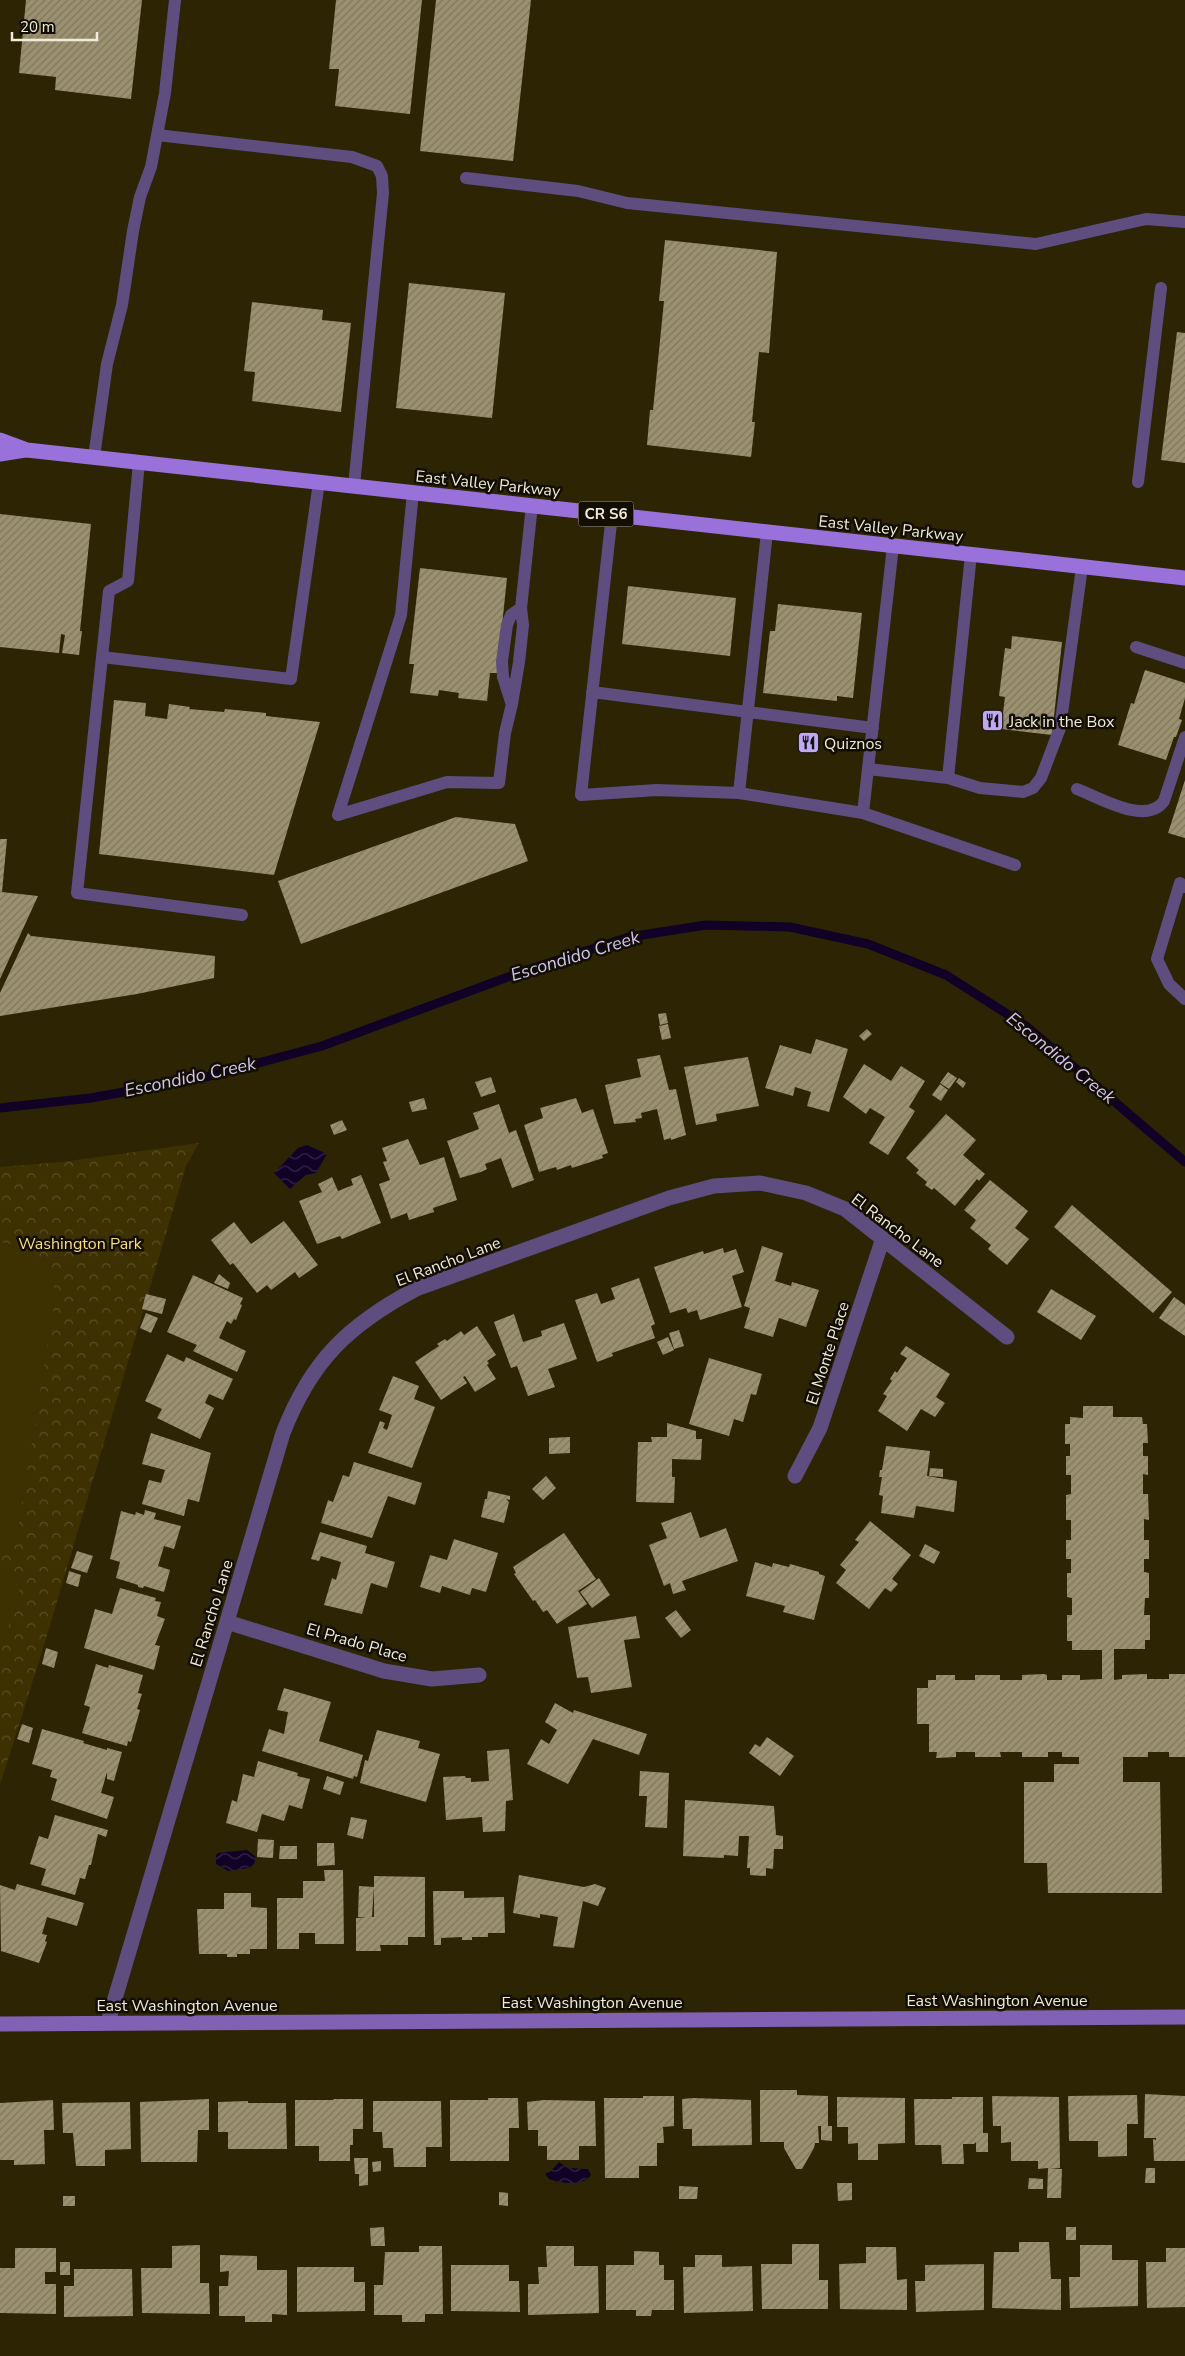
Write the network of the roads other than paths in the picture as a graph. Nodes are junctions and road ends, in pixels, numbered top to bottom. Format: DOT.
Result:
graph roads {
  1 [pos="175,0"];
  2 [pos="157,135"];
  3 [pos="466,178"];
  4 [pos="1185,222"];
  5 [pos="1161,288"];
  6 [pos="0,440"];
  7 [pos="26,450"];
  8 [pos="0,454"];
  9 [pos="94,457"];
  10 [pos="139,462"];
  11 [pos="319,482"];
  12 [pos="1138,482"];
  13 [pos="354,486"];
  14 [pos="413,492"];
  15 [pos="532,506"];
  16 [pos="612,514"];
  17 [pos="766,532"];
  18 [pos="893,546"];
  19 [pos="971,554"];
  20 [pos="1082,567"];
  21 [pos="1185,578"];
  22 [pos="1136,647"];
  23 [pos="102,657"];
  24 [pos="1185,663"];
  25 [pos="592,692"];
  26 [pos="748,712"];
  27 [pos="873,728"];
  28 [pos="1185,736"];
  29 [pos="868,769"];
  30 [pos="948,778"];
  31 [pos="1077,789"];
  32 [pos="739,793"];
  33 [pos="863,813"];
  34 [pos="1015,865"];
  35 [pos="1185,887"];
  36 [pos="242,915"];
  37 [pos="1185,999"];
  38 [pos="883,1238"];
  39 [pos="1007,1337"];
  40 [pos="795,1476"];
  41 [pos="227,1622"];
  42 [pos="479,1675"];
  43 [pos="1185,2016"];
  44 [pos="108,2022"];
  45 [pos="0,2024"];
  1 -- 2 [label="lane"];
  2 -- 9 [label="lane"];
  2 -- 13 [label="lane"];
  3 -- 4 [label="lane"];
  5 -- 12 [label="lane"];
  6 -- 7 [label="main road, East Valley Parkway / CR S6"];
  7 -- 8 [label="main road, East Valley Parkway / CR S6"];
  7 -- 9 [label="main road, East Valley Parkway / CR S6"];
  9 -- 10 [label="main road, East Valley Parkway / CR S6"];
  10 -- 11 [label="main road, East Valley Parkway / CR S6"];
  10 -- 23 [label="lane"];
  11 -- 13 [label="main road, East Valley Parkway / CR S6"];
  11 -- 23 [label="lane"];
  13 -- 14 [label="main road, East Valley Parkway / CR S6"];
  14 -- 15 [label="main road, East Valley Parkway / CR S6"];
  14 -- 15 [label="lane"];
  15 -- 16 [label="main road, East Valley Parkway / CR S6"];
  16 -- 17 [label="main road, East Valley Parkway / CR S6"];
  16 -- 25 [label="lane"];
  17 -- 18 [label="main road, East Valley Parkway / CR S6"];
  17 -- 26 [label="lane"];
  18 -- 19 [label="main road, East Valley Parkway / CR S6"];
  18 -- 27 [label="lane"];
  19 -- 20 [label="main road, East Valley Parkway / CR S6"];
  19 -- 30 [label="lane"];
  20 -- 21 [label="main road, East Valley Parkway / CR S6"];
  20 -- 30 [label="lane"];
  22 -- 24 [label="lane"];
  23 -- 36 [label="lane"];
  25 -- 26 [label="lane"];
  25 -- 32 [label="lane"];
  26 -- 27 [label="lane"];
  26 -- 32 [label="lane"];
  27 -- 29 [label="lane"];
  28 -- 31 [label="lane"];
  29 -- 30 [label="lane"];
  29 -- 33 [label="lane"];
  32 -- 33 [label="lane"];
  33 -- 34 [label="lane"];
  35 -- 37 [label="lane"];
  38 -- 39 [label="street, El Rancho Lane"];
  38 -- 40 [label="street, El Monte Place"];
  38 -- 41 [label="street, El Rancho Lane"];
  41 -- 42 [label="street, El Prado Place"];
  41 -- 44 [label="street, El Rancho Lane"];
  43 -- 44 [label="main road, East Washington Avenue"];
  44 -- 45 [label="main road, East Washington Avenue"];
}
